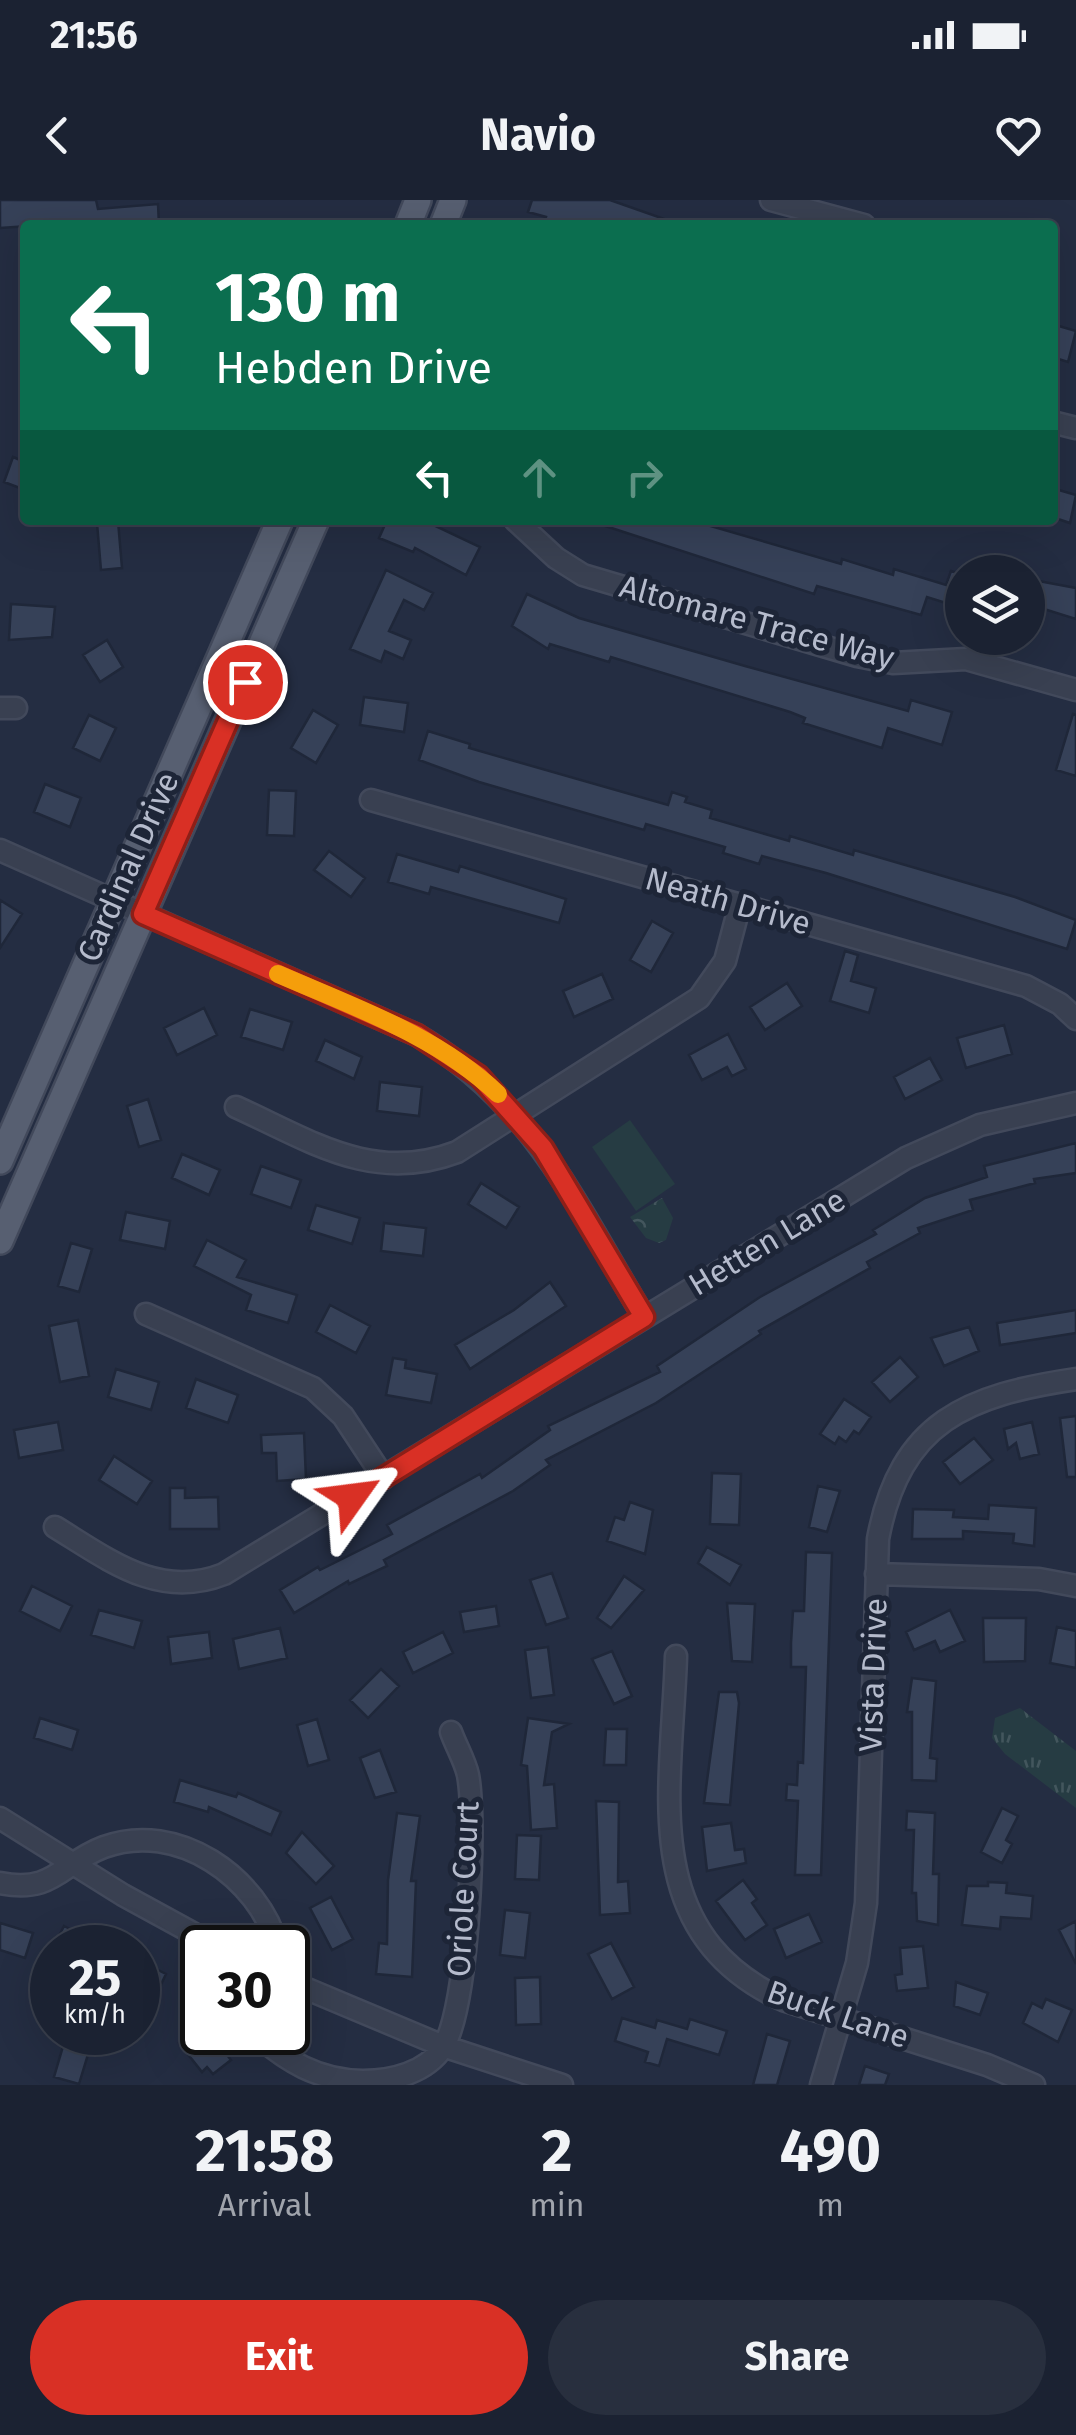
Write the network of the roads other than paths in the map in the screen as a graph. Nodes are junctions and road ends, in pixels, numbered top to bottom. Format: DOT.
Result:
graph roads {
  1 [pos="771,200"];
  2 [pos="845,220"];
  3 [pos="278,525"];
  4 [pos="314,525"];
  5 [pos="520,525"];
  6 [pos="1076,690"];
  7 [pos="371,800"];
  8 [pos="0,850"];
  9 [pos="114,901"];
  10 [pos="740,904"];
  11 [pos="143,914"];
  12 [pos="1076,1018"];
  13 [pos="1076,1103"];
  14 [pos="236,1107"];
  15 [pos="518,1115"];
  16 [pos="0,1161"];
  17 [pos="0,1241"];
  18 [pos="146,1314"];
  19 [pos="644,1317"];
  20 [pos="1076,1379"];
  21 [pos="384,1478"];
  22 [pos="55,1527"];
  23 [pos="876,1574"];
  24 [pos="1076,1586"];
  25 [pos="676,1656"];
  26 [pos="451,1732"];
  27 [pos="0,1818"];
  28 [pos="72,1864"];
  29 [pos="0,1883"];
  30 [pos="180,1925"];
  31 [pos="266,1925"];
  32 [pos="310,1990"];
  33 [pos="842,2018"];
  34 [pos="444,2046"];
  35 [pos="286,2055"];
  36 [pos="562,2085"];
  37 [pos="821,2085"];
  38 [pos="1034,2085"];
  1 -- 2 [label="street"];
  3 -- 9 [label="main road, Cardinal Drive"];
  4 -- 11 [label="main road, Cardinal Drive"];
  5 -- 6 [label="street, Altomare Trace Way"];
  7 -- 10 [label="street, Neath Drive"];
  8 -- 9 [label="street"];
  9 -- 11 [label="street"];
  9 -- 16 [label="main road, Cardinal Drive"];
  10 -- 12 [label="street, Neath Drive"];
  10 -- 15 [label="street"];
  11 -- 15 [label="street"];
  11 -- 17 [label="main road, Cardinal Drive"];
  13 -- 19 [label="street, Hetten Lane"];
  14 -- 15 [label="street"];
  15 -- 19 [label="street"];
  18 -- 21 [label="street"];
  19 -- 21 [label="street, Hetten Lane"];
  20 -- 23 [label="street, Vista Drive"];
  21 -- 22 [label="street, Hetten Lane"];
  23 -- 24 [label="street"];
  23 -- 33 [label="street, Vista Drive"];
  25 -- 33 [label="street, Buck Lane"];
  26 -- 34 [label="street, Oriole Court"];
  27 -- 28 [label="street"];
  28 -- 29 [label="street"];
  28 -- 30 [label="street"];
  28 -- 31 [label="street"];
  32 -- 34 [label="street"];
  33 -- 37 [label="street, Vista Drive"];
  33 -- 38 [label="street, Buck Lane"];
  34 -- 35 [label="street"];
  34 -- 36 [label="street"];
}
